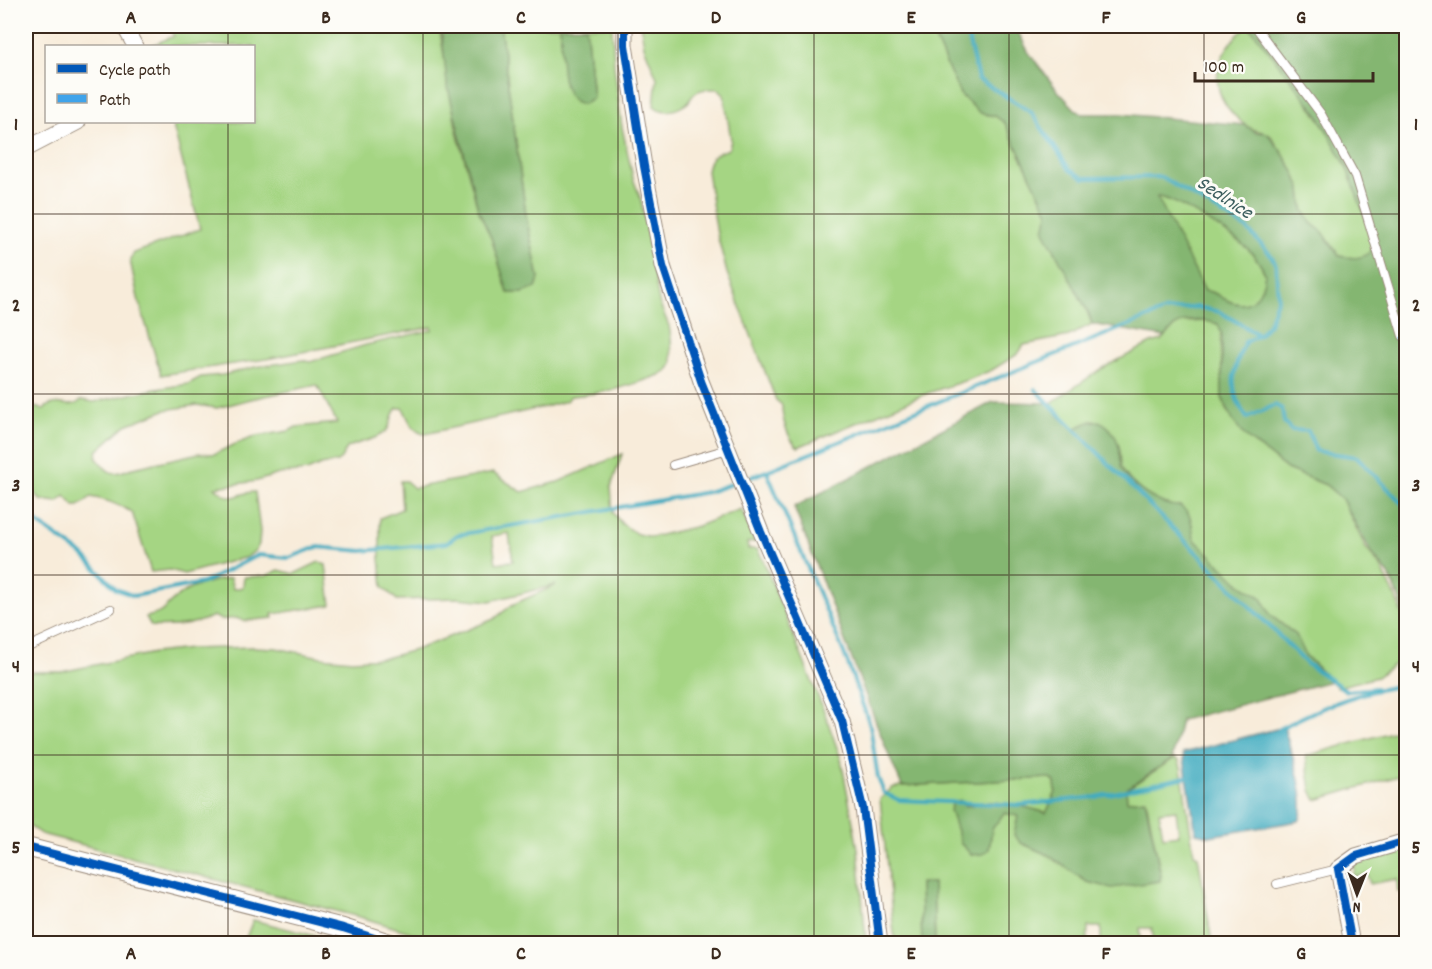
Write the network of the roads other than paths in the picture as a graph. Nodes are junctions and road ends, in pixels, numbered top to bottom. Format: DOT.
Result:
graph roads {
  1 [pos="124,26"];
  2 [pos="625,26"];
  3 [pos="1255,26"];
  4 [pos="134,45"];
  5 [pos="76,123"];
  6 [pos="26,150"];
  7 [pos="1403,336"];
  8 [pos="728,448"];
  9 [pos="673,465"];
  10 [pos="111,609"];
  11 [pos="26,648"];
  12 [pos="1407,841"];
  13 [pos="26,847"];
  14 [pos="1338,869"];
  15 [pos="1277,884"];
  16 [pos="393,944"];
  17 [pos="880,944"];
  18 [pos="1352,944"];
  1 -- 4 [label="street"];
  2 -- 8 [label="street"];
  3 -- 7 [label="lane"];
  5 -- 6 [label="street"];
  8 -- 9 [label="lane"];
  8 -- 17 [label="street"];
  10 -- 11 [label="lane"];
  12 -- 14 [label="street"];
  13 -- 16 [label="street"];
  14 -- 15 [label="lane"];
  14 -- 18 [label="street"];
}
